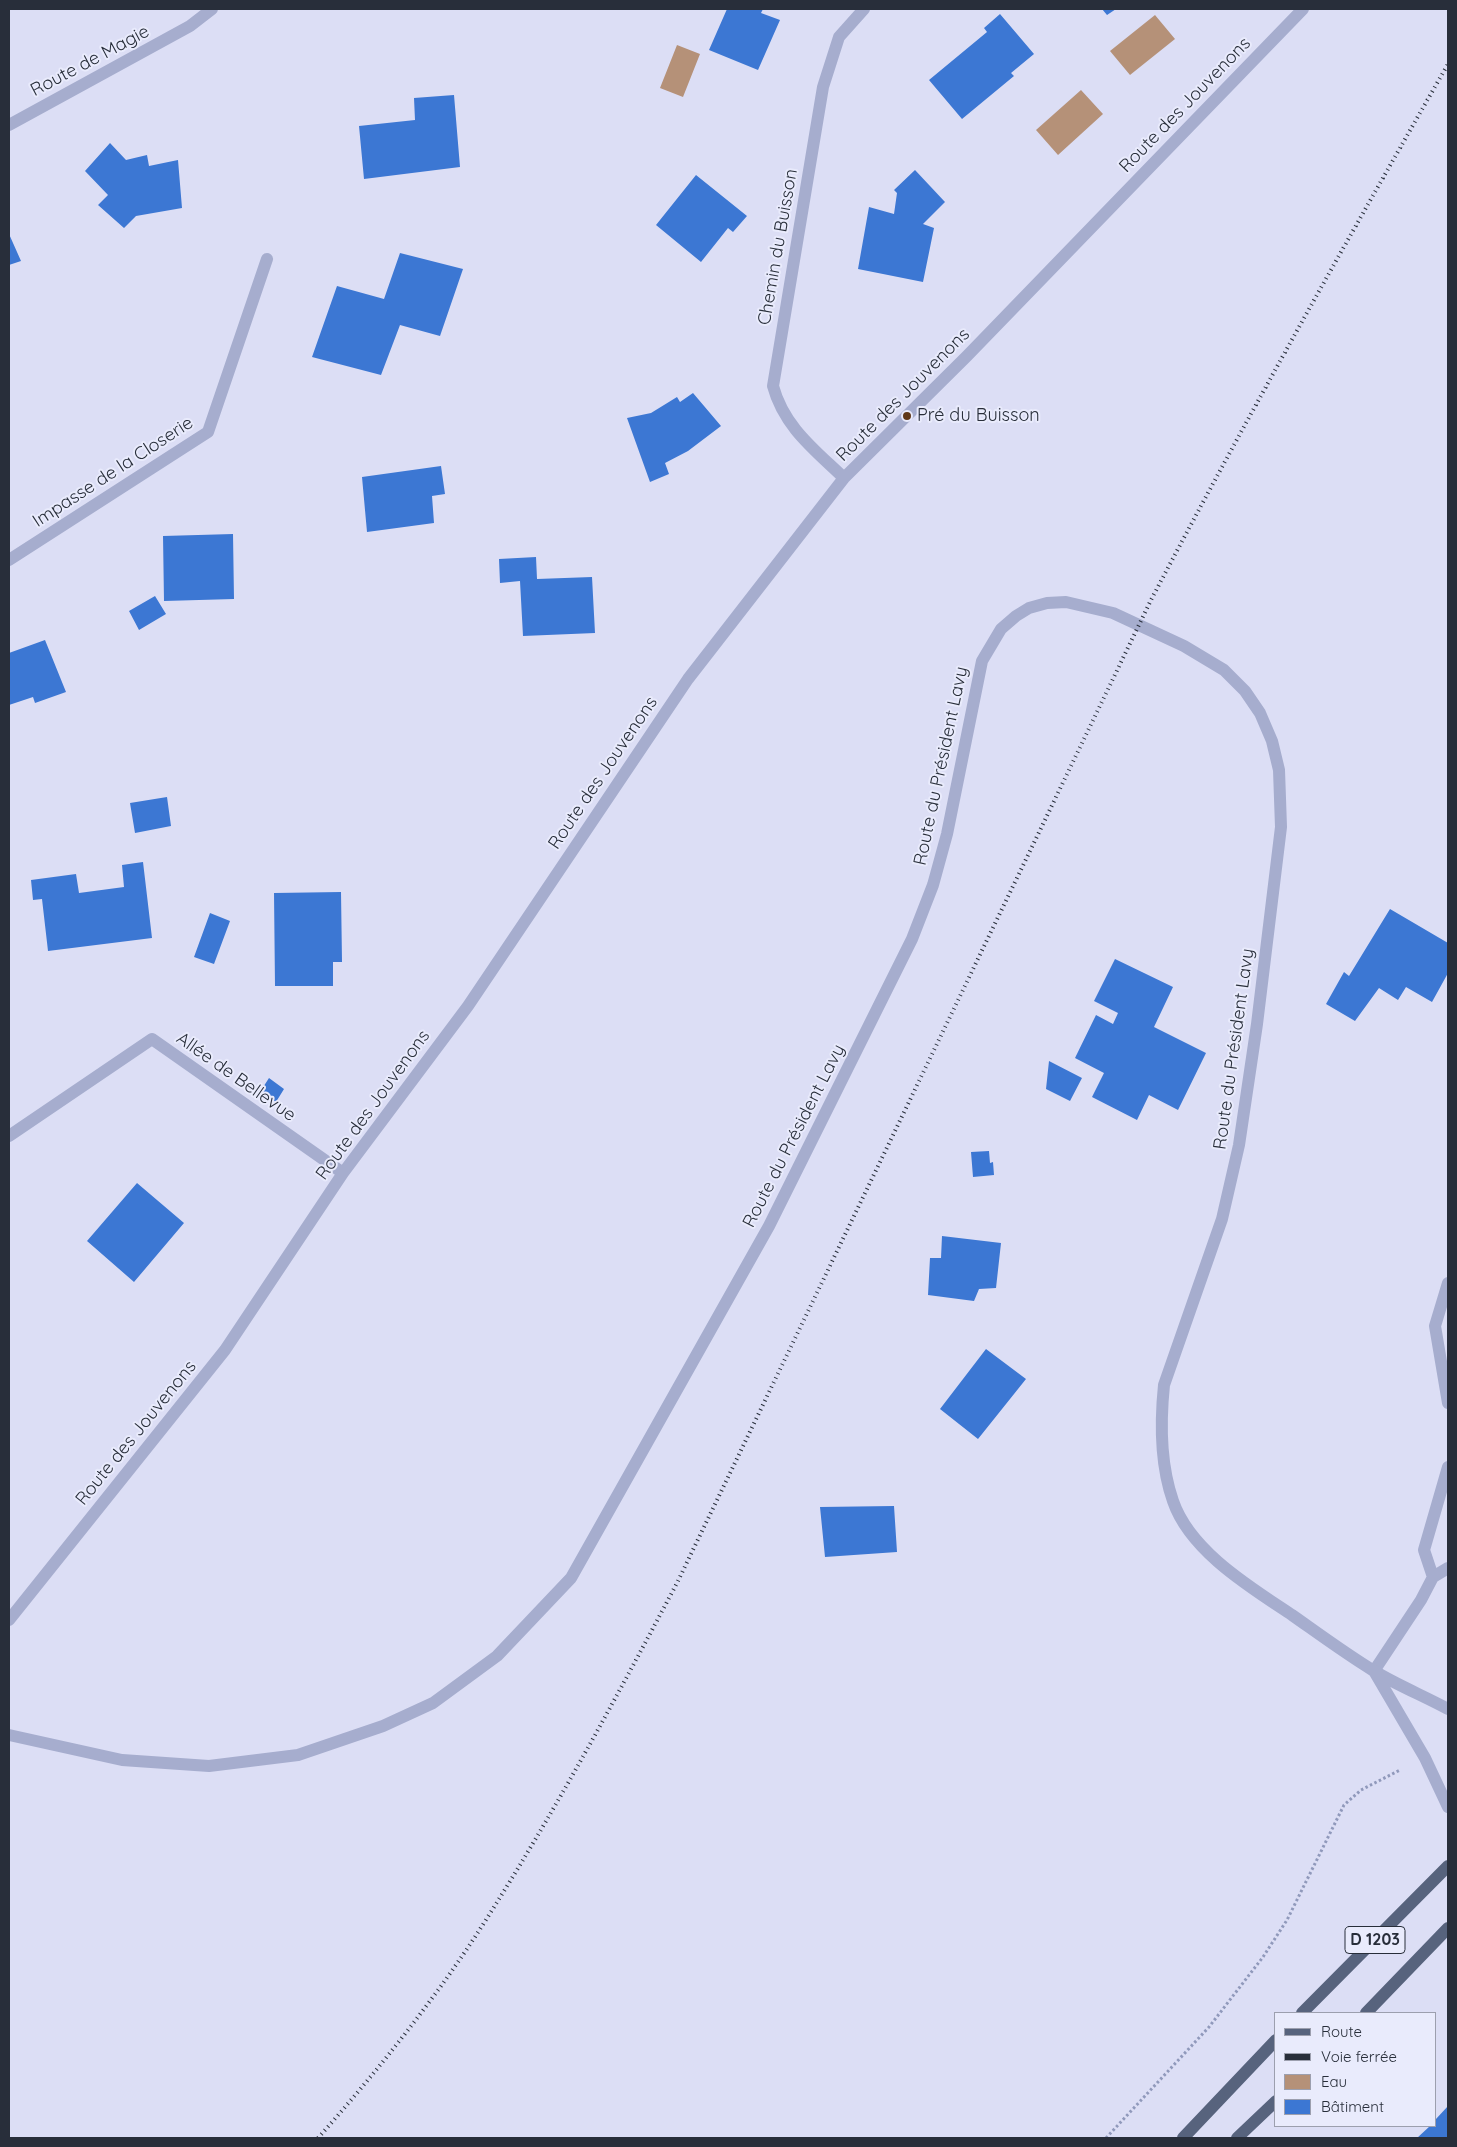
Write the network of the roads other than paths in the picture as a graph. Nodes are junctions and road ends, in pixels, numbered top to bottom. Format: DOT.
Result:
graph roads {
  1 [pos="212,9"];
  2 [pos="864,9"];
  3 [pos="1303,9"];
  4 [pos="9,125"];
  5 [pos="268,259"];
  6 [pos="844,478"];
  7 [pos="9,560"];
  8 [pos="9,1136"];
  9 [pos="343,1173"];
  10 [pos="1448,1283"];
  11 [pos="1448,1402"];
  12 [pos="1448,1467"];
  13 [pos="1448,1568"];
  14 [pos="1433,1577"];
  15 [pos="9,1620"];
  16 [pos="1374,1671"];
  17 [pos="1448,1709"];
  18 [pos="9,1734"];
  19 [pos="1448,1807"];
  20 [pos="1448,1866"];
  21 [pos="1448,1928"];
  22 [pos="1303,2012"];
  23 [pos="1367,2012"];
  24 [pos="1274,2042"];
  25 [pos="1274,2103"];
  26 [pos="1183,2138"];
  27 [pos="1237,2138"];
  1 -- 4 [label="street, Route de Magie"];
  2 -- 6 [label="street, Chemin du Buisson"];
  3 -- 6 [label="street, Route des Jouvenons"];
  5 -- 7 [label="street, Impasse de la Closerie"];
  6 -- 9 [label="street, Route des Jouvenons"];
  8 -- 9 [label="street, Allée de Bellevue"];
  9 -- 15 [label="street, Route des Jouvenons"];
  10 -- 11 [label="street"];
  12 -- 14 [label="street"];
  13 -- 14 [label="street"];
  14 -- 16 [label="street"];
  16 -- 17 [label="street, Route du Président Lavy"];
  16 -- 18 [label="street, Route du Président Lavy"];
  16 -- 19 [label="street, Route du Président Lavy"];
  20 -- 22 [label="main road, D 1203"];
  21 -- 23 [label="main road, D 1203"];
  24 -- 26 [label="main road"];
  25 -- 27 [label="main road"];
}
